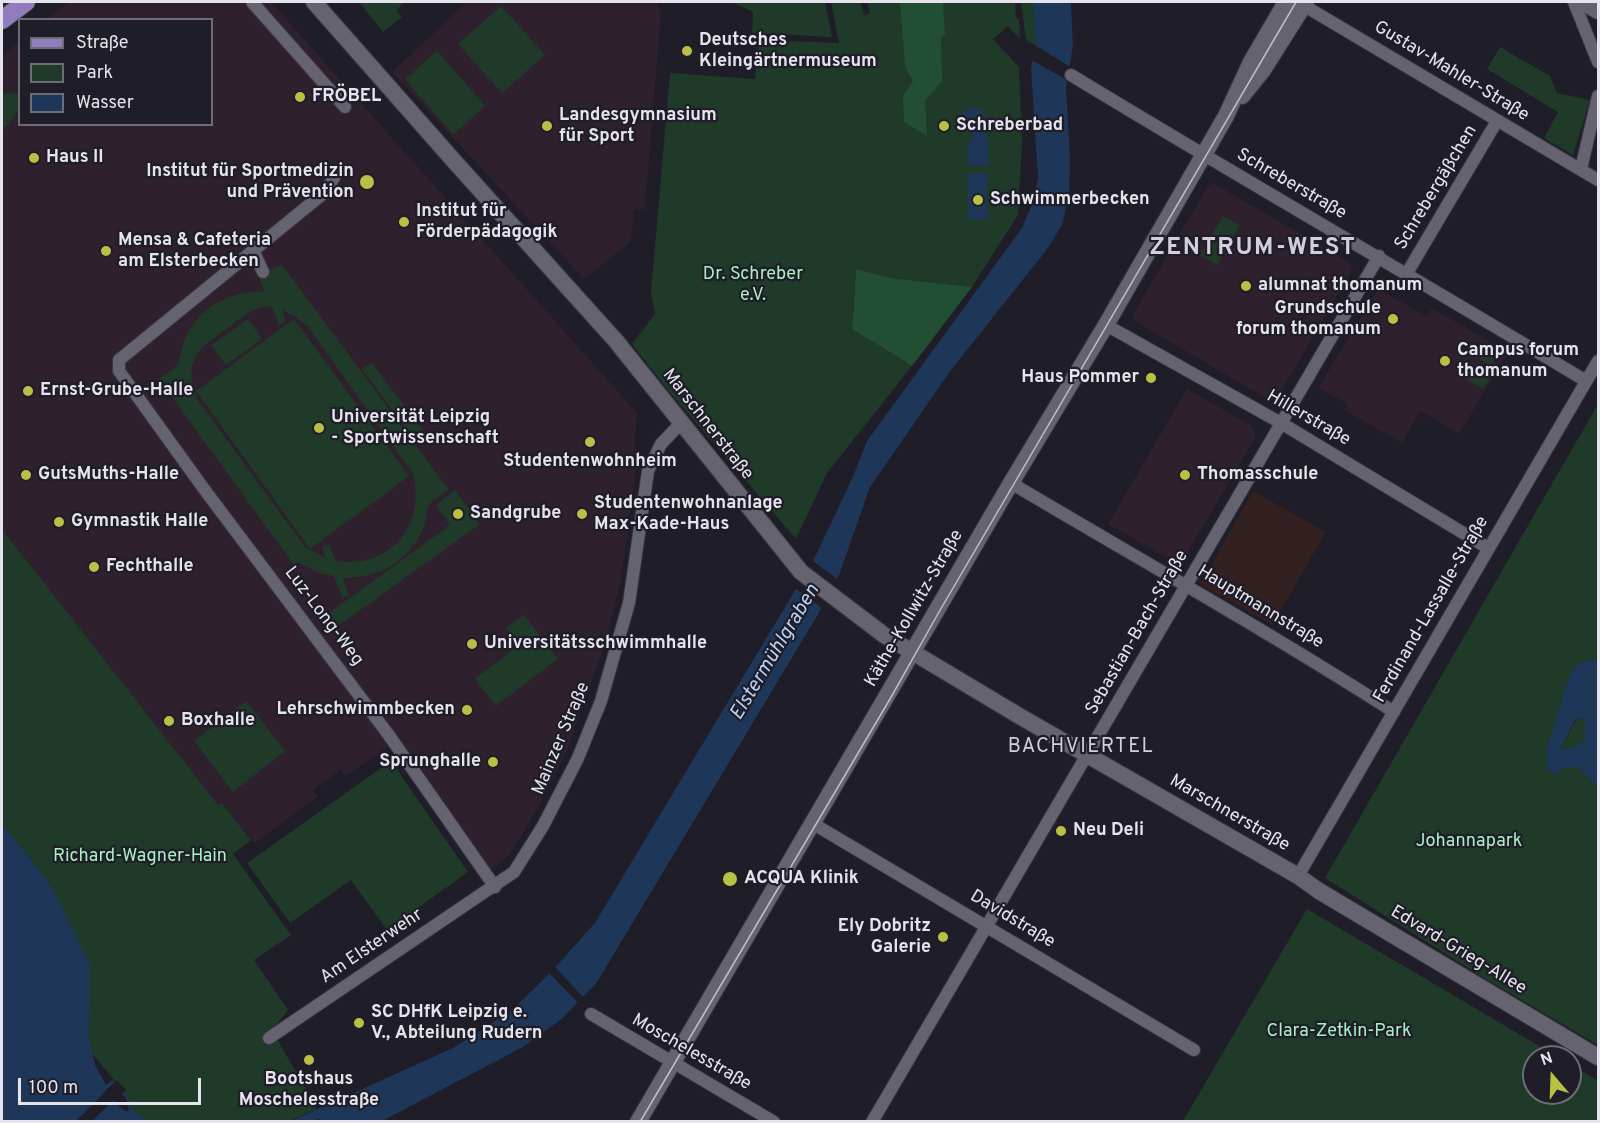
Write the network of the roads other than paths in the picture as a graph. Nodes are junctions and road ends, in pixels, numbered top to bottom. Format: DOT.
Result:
graph roads {
  1 [pos="26,2"];
  2 [pos="252,2"];
  3 [pos="314,2"];
  4 [pos="1286,2"];
  5 [pos="1574,2"];
  6 [pos="1582,2"];
  7 [pos="1305,3"];
  8 [pos="1599,11"];
  9 [pos="2,20"];
  10 [pos="1599,62"];
  11 [pos="1071,75"];
  12 [pos="1599,96"];
  13 [pos="345,107"];
  14 [pos="1226,116"];
  15 [pos="1497,121"];
  16 [pos="1203,155"];
  17 [pos="1581,169"];
  18 [pos="335,176"];
  19 [pos="1599,180"];
  20 [pos="253,250"];
  21 [pos="1379,256"];
  22 [pos="263,272"];
  23 [pos="1407,273"];
  24 [pos="1106,325"];
  25 [pos="1599,361"];
  26 [pos="1586,381"];
  27 [pos="681,423"];
  28 [pos="1281,423"];
  29 [pos="1011,483"];
  30 [pos="1488,548"];
  31 [pos="1187,585"];
  32 [pos="913,652"];
  33 [pos="1394,712"];
  34 [pos="1088,755"];
  35 [pos="812,823"];
  36 [pos="1298,876"];
  37 [pos="495,887"];
  38 [pos="986,925"];
  39 [pos="591,1014"];
  40 [pos="269,1038"];
  41 [pos="1194,1050"];
  42 [pos="1599,1057"];
  43 [pos="671,1063"];
  44 [pos="638,1122"];
  45 [pos="774,1122"];
  46 [pos="872,1122"];
  1 -- 9 [label="main road"];
  2 -- 13 [label="street"];
  3 -- 27 [label="main road, Marschnerstraße"];
  4 -- 14 [label="main road, Käthe-Kollwitz-Straße"];
  5 -- 10 [label="street"];
  6 -- 8 [label="main road"];
  7 -- 14 [label="main road, Käthe-Kollwitz-Straße"];
  7 -- 15 [label="street, Gustav-Mahler-Straße"];
  11 -- 16 [label="street, Schreberstraße"];
  12 -- 17 [label="street"];
  14 -- 16 [label="main road, Käthe-Kollwitz-Straße"];
  15 -- 17 [label="street, Gustav-Mahler-Straße"];
  15 -- 23 [label="street, Schrebergäßchen"];
  16 -- 21 [label="street, Schreberstraße"];
  16 -- 24 [label="main road, Käthe-Kollwitz-Straße"];
  17 -- 19 [label="street, Gustav-Mahler-Straße"];
  18 -- 20 [label="street"];
  20 -- 22 [label="street"];
  20 -- 37 [label="street, Luz-Long-Weg"];
  21 -- 23 [label="street, Schreberstraße"];
  21 -- 28 [label="street, Sebastian-Bach-Straße"];
  23 -- 26 [label="street, Schreberstraße"];
  24 -- 28 [label="street, Hillerstraße"];
  24 -- 29 [label="main road, Käthe-Kollwitz-Straße"];
  25 -- 26 [label="street, Ferdinand-Lassalle-Straße"];
  26 -- 30 [label="street, Ferdinand-Lassalle-Straße"];
  27 -- 32 [label="main road, Marschnerstraße"];
  27 -- 37 [label="street, Mainzer Straße"];
  28 -- 30 [label="street, Hillerstraße"];
  28 -- 31 [label="street, Sebastian-Bach-Straße"];
  29 -- 31 [label="street, Hauptmannstraße"];
  29 -- 32 [label="main road, Käthe-Kollwitz-Straße"];
  30 -- 33 [label="street, Ferdinand-Lassalle-Straße"];
  31 -- 33 [label="street, Hauptmannstraße"];
  31 -- 34 [label="street, Sebastian-Bach-Straße"];
  32 -- 34 [label="main road, Marschnerstraße"];
  32 -- 35 [label="main road, Käthe-Kollwitz-Straße"];
  33 -- 36 [label="street, Ferdinand-Lassalle-Straße"];
  34 -- 36 [label="main road, Marschnerstraße"];
  34 -- 38 [label="street, Sebastian-Bach-Straße"];
  35 -- 38 [label="street, Davidstraße"];
  35 -- 43 [label="main road, Käthe-Kollwitz-Straße"];
  36 -- 42 [label="main road, Edvard-Grieg-Allee"];
  37 -- 40 [label="street, Am Elsterwehr"];
  38 -- 41 [label="street, Davidstraße"];
  38 -- 46 [label="street, Sebastian-Bach-Straße"];
  39 -- 43 [label="street, Moschelesstraße"];
  43 -- 44 [label="main road, Käthe-Kollwitz-Straße"];
  43 -- 45 [label="street, Moschelesstraße"];
}
